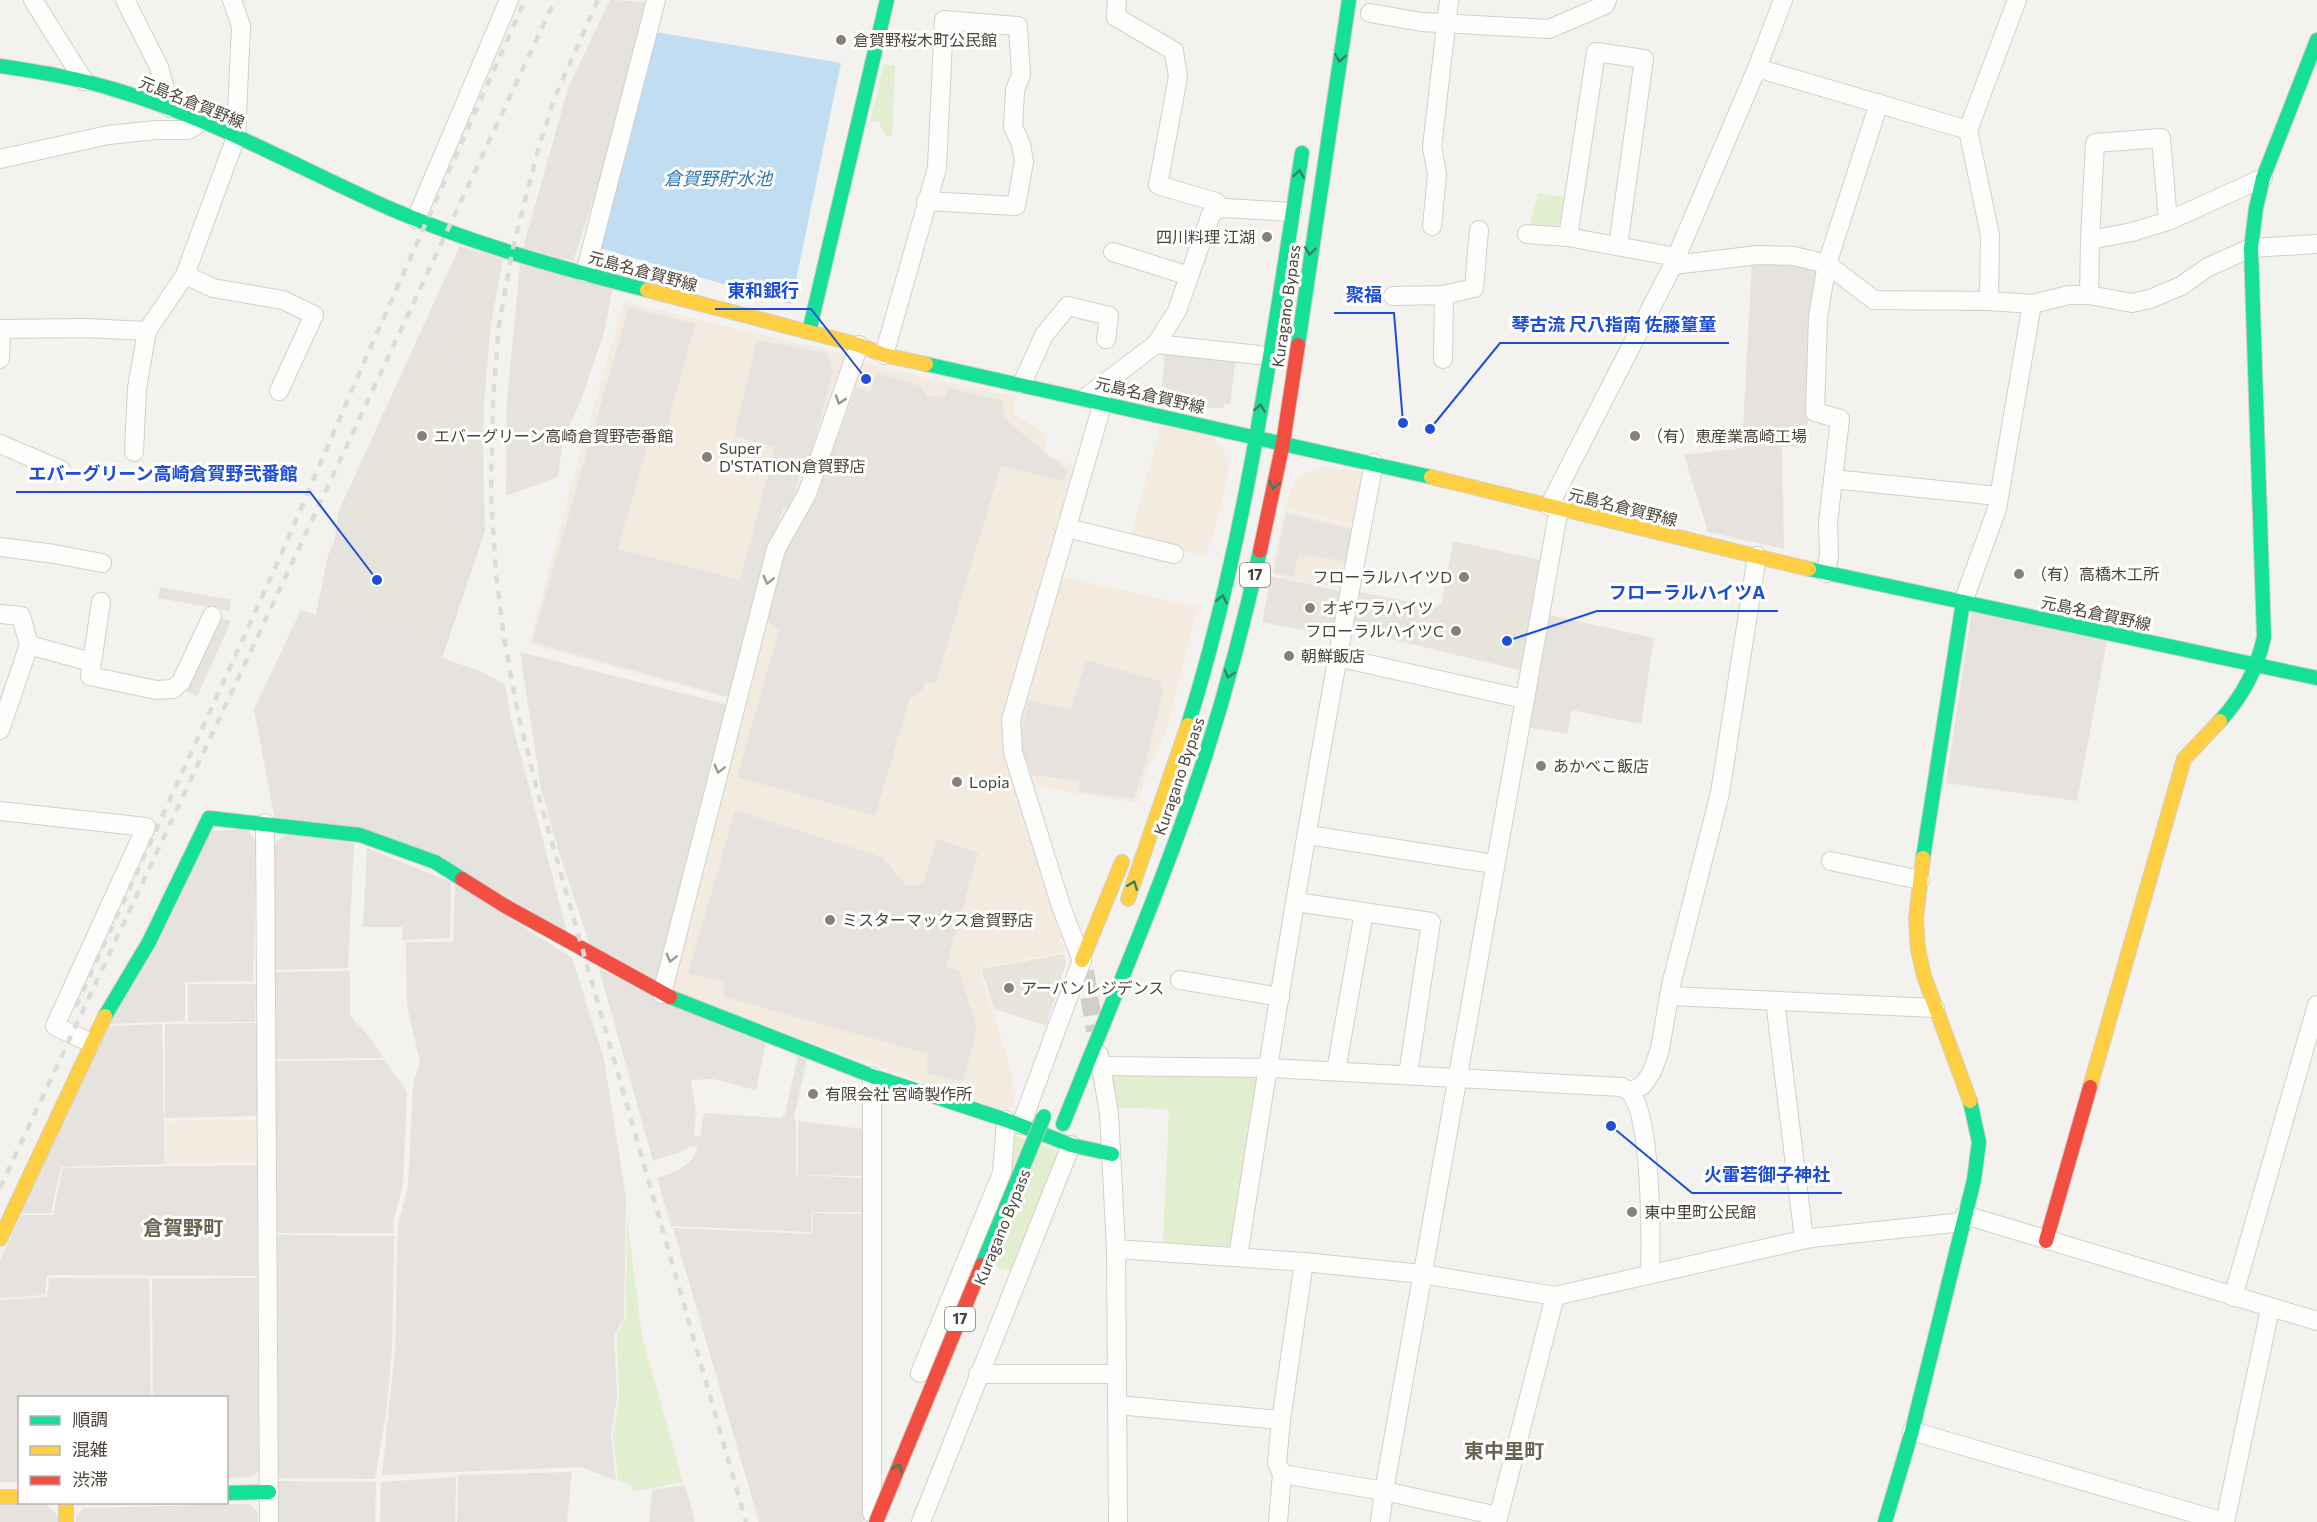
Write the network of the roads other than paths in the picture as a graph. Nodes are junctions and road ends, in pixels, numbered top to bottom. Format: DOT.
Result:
graph roads {
  1 [pos="33,0"];
  2 [pos="125,0"];
  3 [pos="232,0"];
  4 [pos="509,0"];
  5 [pos="656,0"];
  6 [pos="887,0"];
  7 [pos="1117,0"];
  8 [pos="1349,0"];
  9 [pos="1449,0"];
  10 [pos="1607,0"];
  11 [pos="1783,0"];
  12 [pos="2017,0"];
  13 [pos="1370,13"];
  14 [pos="1445,23"];
  15 [pos="2317,40"];
  16 [pos="0,66"];
  17 [pos="1757,68"];
  18 [pos="84,81"];
  19 [pos="1879,103"];
  20 [pos="170,108"];
  21 [pos="203,121"];
  22 [pos="1968,130"];
  23 [pos="236,137"];
  24 [pos="1304,141"];
  25 [pos="0,159"];
  26 [pos="2263,178"];
  27 [pos="926,201"];
  28 [pos="1218,209"];
  29 [pos="1292,212"];
  30 [pos="416,219"];
  31 [pos="2168,221"];
  32 [pos="1432,226"];
  33 [pos="1479,230"];
  34 [pos="1527,234"];
  35 [pos="1568,237"];
  36 [pos="2090,240"];
  37 [pos="2317,244"];
  38 [pos="1618,246"];
  39 [pos="2251,248"];
  40 [pos="1113,252"];
  41 [pos="1674,261"];
  42 [pos="1827,264"];
  43 [pos="585,273"];
  44 [pos="185,276"];
  45 [pos="1189,276"];
  46 [pos="1444,295"];
  47 [pos="2089,295"];
  48 [pos="1393,296"];
  49 [pos="1989,301"];
  50 [pos="2032,304"];
  51 [pos="1,324"];
  52 [pos="147,331"];
  53 [pos="809,332"];
  54 [pos="1106,339"];
  55 [pos="1156,344"];
  56 [pos="859,345"];
  57 [pos="884,354"];
  58 [pos="1259,355"];
  59 [pos="0,359"];
  60 [pos="1443,359"];
  61 [pos="1022,384"];
  62 [pos="279,391"];
  63 [pos="1094,400"];
  64 [pos="1256,436"];
  65 [pos="1283,443"];
  66 [pos="0,444"];
  67 [pos="134,452"];
  68 [pos="1374,463"];
  69 [pos="61,470"];
  70 [pos="1833,479"];
  71 [pos="1998,496"];
  72 [pos="1554,507"];
  73 [pos="1066,528"];
  74 [pos="0,548"];
  75 [pos="1174,554"];
  76 [pos="1757,556"];
  77 [pos="102,563"];
  78 [pos="1826,573"];
  79 [pos="101,602"];
  80 [pos="1963,602"];
  81 [pos="0,614"];
  82 [pos="212,616"];
  83 [pos="29,645"];
  84 [pos="1337,657"];
  85 [pos="91,662"];
  86 [pos="2259,665"];
  87 [pos="2317,678"];
  88 [pos="1524,699"];
  89 [pos="0,729"];
  90 [pos="1182,743"];
  91 [pos="1206,753"];
  92 [pos="1160,761"];
  93 [pos="1210,791"];
  94 [pos="0,811"];
  95 [pos="265,823"];
  96 [pos="1308,835"];
  97 [pos="1126,852"];
  98 [pos="1831,861"];
  99 [pos="1494,864"];
  100 [pos="1920,880"];
  101 [pos="1296,902"];
  102 [pos="1124,910"];
  103 [pos="1364,912"];
  104 [pos="1084,965"];
  105 [pos="1180,980"];
  106 [pos="662,994"];
  107 [pos="1669,996"];
  108 [pos="1280,997"];
  109 [pos="1775,1001"];
  110 [pos="2317,1005"];
  111 [pos="1935,1008"];
  112 [pos="1115,1033"];
  113 [pos="91,1043"];
  114 [pos="1100,1061"];
  115 [pos="1268,1068"];
  116 [pos="1336,1071"];
  117 [pos="1408,1075"];
  118 [pos="872,1076"];
  119 [pos="1457,1077"];
  120 [pos="1630,1092"];
  121 [pos="1046,1111"];
  122 [pos="1014,1122"];
  123 [pos="1071,1145"];
  124 [pos="1112,1154"];
  125 [pos="1049,1157"];
  126 [pos="1964,1219"];
  127 [pos="0,1239"];
  128 [pos="1804,1239"];
  129 [pos="2046,1241"];
  130 [pos="1116,1249"];
  131 [pos="1238,1257"];
  132 [pos="1304,1262"];
  133 [pos="1422,1274"];
  134 [pos="1650,1274"];
  135 [pos="1555,1296"];
  136 [pos="2233,1297"];
  137 [pos="2270,1309"];
  138 [pos="2317,1321"];
  139 [pos="920,1373"];
  140 [pos="978,1374"];
  141 [pos="1117,1374"];
  142 [pos="1117,1405"];
  143 [pos="1281,1420"];
  144 [pos="1912,1431"];
  145 [pos="1282,1474"];
  146 [pos="1384,1491"];
  147 [pos="269,1492"];
  148 [pos="228,1493"];
  149 [pos="0,1497"];
  150 [pos="18,1497"];
  151 [pos="66,1504"];
  152 [pos="1498,1519"];
  153 [pos="66,1522"];
  154 [pos="269,1522"];
  155 [pos="874,1522"];
  156 [pos="921,1522"];
  157 [pos="1118,1522"];
  158 [pos="1278,1522"];
  159 [pos="1380,1522"];
  160 [pos="1885,1522"];
  161 [pos="2224,1522"];
  1 -- 18 [label="street"];
  2 -- 20 [label="street"];
  3 -- 23 [label="street"];
  4 -- 30 [label="street"];
  5 -- 43 [label="street"];
  6 -- 53 [label="main road"];
  7 -- 28 [label="street"];
  8 -- 65 [label="main road, Kuragano Bypass / 17, one-way"];
  9 -- 14 [label="street"];
  10 -- 14 [label="street"];
  11 -- 17 [label="street"];
  12 -- 22 [label="street"];
  13 -- 14 [label="street"];
  14 -- 32 [label="street"];
  15 -- 26 [label="main road"];
  16 -- 18 [label="main road, 元島名倉賀野線"];
  17 -- 19 [label="street"];
  17 -- 41 [label="street"];
  18 -- 20 [label="main road, 元島名倉賀野線"];
  19 -- 22 [label="street"];
  19 -- 42 [label="street"];
  20 -- 21 [label="main road, 元島名倉賀野線"];
  21 -- 23 [label="main road, 元島名倉賀野線"];
  21 -- 25 [label="street"];
  22 -- 49 [label="street"];
  23 -- 30 [label="main road, 元島名倉賀野線"];
  23 -- 44 [label="street"];
  29 -- 24 [label="main road, Kuragano Bypass / 17, one-way"];
  26 -- 31 [label="street"];
  26 -- 39 [label="main road"];
  27 -- 27 [label="street"];
  27 -- 57 [label="street"];
  28 -- 29 [label="street"];
  28 -- 45 [label="street"];
  64 -- 29 [label="main road, Kuragano Bypass / 17, one-way"];
  30 -- 43 [label="main road, 元島名倉賀野線"];
  31 -- 36 [label="street"];
  31 -- 36 [label="street"];
  33 -- 46 [label="street"];
  34 -- 35 [label="street"];
  35 -- 38 [label="street"];
  35 -- 38 [label="street"];
  36 -- 47 [label="street"];
  37 -- 39 [label="street"];
  38 -- 41 [label="street"];
  39 -- 47 [label="street"];
  39 -- 86 [label="main road"];
  40 -- 45 [label="street"];
  41 -- 42 [label="street"];
  41 -- 72 [label="street"];
  42 -- 49 [label="street"];
  42 -- 70 [label="street"];
  43 -- 53 [label="main road, 元島名倉賀野線"];
  44 -- 52 [label="street"];
  44 -- 62 [label="street"];
  45 -- 55 [label="street"];
  46 -- 48 [label="street"];
  46 -- 60 [label="street"];
  47 -- 50 [label="street"];
  49 -- 50 [label="street"];
  50 -- 71 [label="street"];
  51 -- 52 [label="street"];
  51 -- 59 [label="street"];
  52 -- 67 [label="street"];
  53 -- 56 [label="main road, 元島名倉賀野線"];
  54 -- 61 [label="street"];
  55 -- 58 [label="street"];
  55 -- 63 [label="street"];
  56 -- 57 [label="main road, 元島名倉賀野線"];
  56 -- 106 [label="street, one-way"];
  57 -- 61 [label="main road, 元島名倉賀野線"];
  61 -- 63 [label="main road, 元島名倉賀野線"];
  63 -- 64 [label="main road, 元島名倉賀野線"];
  63 -- 73 [label="street"];
  64 -- 65 [label="main road, 元島名倉賀野線"];
  90 -- 64 [label="main road, Kuragano Bypass / 17, one-way"];
  65 -- 68 [label="main road, 元島名倉賀野線"];
  65 -- 91 [label="main road, Kuragano Bypass / 17, one-way"];
  66 -- 69 [label="street"];
  68 -- 72 [label="main road, 元島名倉賀野線"];
  68 -- 84 [label="street"];
  70 -- 71 [label="street"];
  70 -- 78 [label="street"];
  71 -- 80 [label="street"];
  72 -- 76 [label="main road, 元島名倉賀野線"];
  72 -- 88 [label="street"];
  73 -- 75 [label="street"];
  73 -- 104 [label="street"];
  74 -- 77 [label="street"];
  76 -- 78 [label="main road, 元島名倉賀野線"];
  76 -- 107 [label="street"];
  78 -- 80 [label="main road, 元島名倉賀野線"];
  79 -- 85 [label="street"];
  80 -- 86 [label="main road, 元島名倉賀野線"];
  80 -- 100 [label="main road"];
  81 -- 83 [label="street"];
  82 -- 85 [label="street"];
  83 -- 85 [label="street"];
  83 -- 89 [label="street"];
  84 -- 88 [label="street"];
  84 -- 96 [label="street"];
  86 -- 87 [label="main road, 元島名倉賀野線"];
  86 -- 129 [label="main road"];
  88 -- 99 [label="street"];
  90 -- 92 [label="main road"];
  102 -- 90 [label="main road, Kuragano Bypass / 17, one-way"];
  91 -- 93 [label="main road"];
  91 -- 125 [label="main road, Kuragano Bypass / 17"];
  94 -- 113 [label="street"];
  95 -- 106 [label="main road"];
  95 -- 113 [label="main road"];
  95 -- 147 [label="street"];
  96 -- 99 [label="street"];
  96 -- 101 [label="street"];
  97 -- 104 [label="main road"];
  98 -- 100 [label="street"];
  99 -- 119 [label="street"];
  100 -- 111 [label="main road"];
  101 -- 103 [label="street"];
  101 -- 108 [label="street"];
  103 -- 116 [label="street"];
  103 -- 117 [label="street"];
  104 -- 122 [label="street"];
  105 -- 108 [label="street"];
  106 -- 118 [label="main road"];
  107 -- 109 [label="street"];
  107 -- 120 [label="street"];
  108 -- 115 [label="street"];
  109 -- 111 [label="street"];
  109 -- 128 [label="street"];
  110 -- 136 [label="street"];
  111 -- 126 [label="main road"];
  112 -- 114 [label="main road"];
  113 -- 127 [label="main road"];
  114 -- 115 [label="street"];
  114 -- 124 [label="street"];
  115 -- 116 [label="street"];
  115 -- 131 [label="street"];
  116 -- 117 [label="street"];
  117 -- 119 [label="street"];
  118 -- 122 [label="main road"];
  118 -- 155 [label="street"];
  119 -- 120 [label="street"];
  119 -- 133 [label="street"];
  120 -- 134 [label="street"];
  155 -- 121 [label="main road, Kuragano Bypass / 17, one-way, bridge"];
  122 -- 123 [label="main road"];
  122 -- 139 [label="street"];
  123 -- 124 [label="main road"];
  123 -- 140 [label="street"];
  124 -- 130 [label="street"];
  126 -- 128 [label="street"];
  126 -- 129 [label="street"];
  126 -- 144 [label="main road"];
  128 -- 134 [label="street"];
  129 -- 136 [label="street"];
  130 -- 131 [label="street"];
  130 -- 141 [label="street"];
  131 -- 132 [label="street"];
  132 -- 133 [label="street"];
  132 -- 143 [label="street"];
  133 -- 135 [label="street"];
  133 -- 146 [label="street"];
  134 -- 135 [label="street"];
  135 -- 152 [label="street"];
  136 -- 137 [label="street"];
  137 -- 138 [label="street"];
  137 -- 161 [label="street"];
  140 -- 141 [label="street"];
  140 -- 156 [label="street"];
  141 -- 142 [label="street"];
  142 -- 143 [label="street"];
  142 -- 157 [label="street"];
  143 -- 145 [label="street"];
  144 -- 160 [label="main road"];
  144 -- 161 [label="street"];
  145 -- 146 [label="street"];
  145 -- 158 [label="street"];
  146 -- 152 [label="street"];
  146 -- 159 [label="street"];
  147 -- 148 [label="main road"];
  147 -- 154 [label="street"];
  149 -- 150 [label="main road"];
  151 -- 153 [label="main road"];
}
